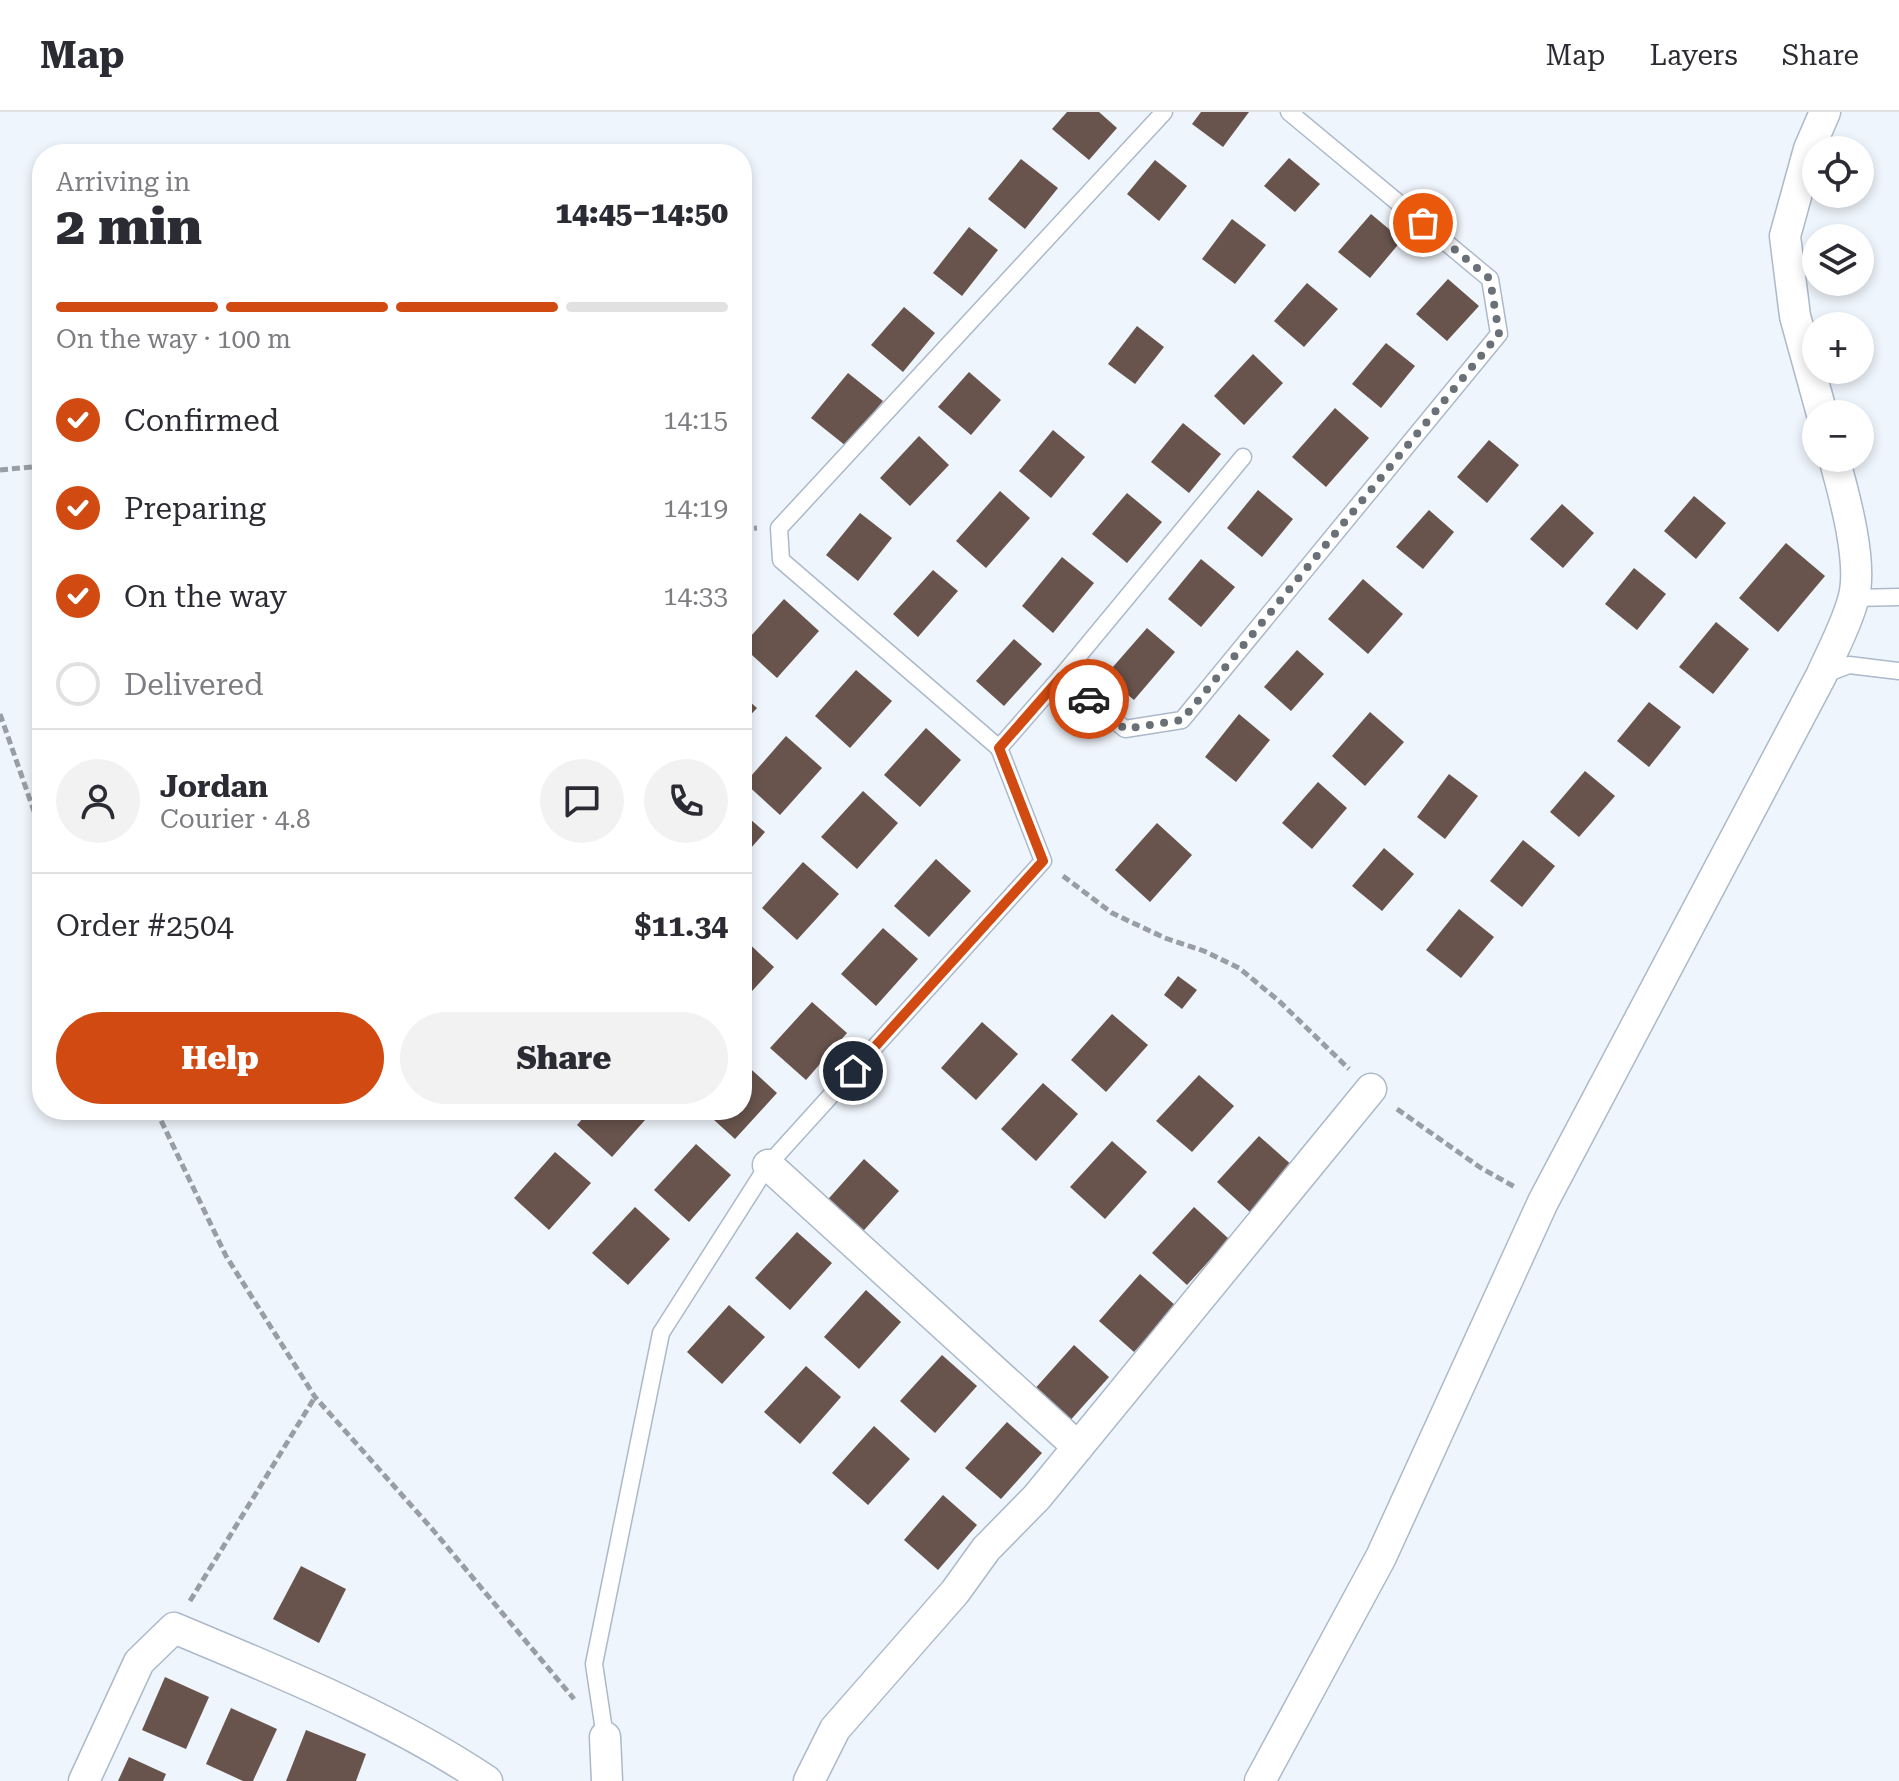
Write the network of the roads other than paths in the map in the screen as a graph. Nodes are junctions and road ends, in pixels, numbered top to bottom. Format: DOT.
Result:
graph roads {
  1 [pos="1164,112"];
  2 [pos="1289,112"];
  3 [pos="1825,112"];
  4 [pos="1818,400"];
  5 [pos="1243,457"];
  6 [pos="1838,472"];
  7 [pos="1899,597"];
  8 [pos="1854,598"];
  9 [pos="1899,671"];
  10 [pos="1821,676"];
  11 [pos="1061,677"];
  12 [pos="999,748"];
  13 [pos="1371,1089"];
  14 [pos="768,1165"];
  15 [pos="1078,1447"];
  16 [pos="605,1737"];
  17 [pos="84,1781"];
  18 [pos="487,1781"];
  19 [pos="607,1781"];
  20 [pos="809,1781"];
  21 [pos="1260,1781"];
  1 -- 12 [label="lane"];
  2 -- 11 [label="lane"];
  3 -- 4 [label="street"];
  5 -- 11 [label="lane"];
  6 -- 8 [label="street"];
  7 -- 8 [label="lane"];
  8 -- 10 [label="street"];
  9 -- 10 [label="lane"];
  10 -- 21 [label="street"];
  11 -- 12 [label="lane"];
  12 -- 14 [label="lane"];
  13 -- 15 [label="street"];
  14 -- 15 [label="street"];
  14 -- 16 [label="lane"];
  15 -- 20 [label="street"];
  16 -- 19 [label="street"];
  17 -- 18 [label="street"];
}
